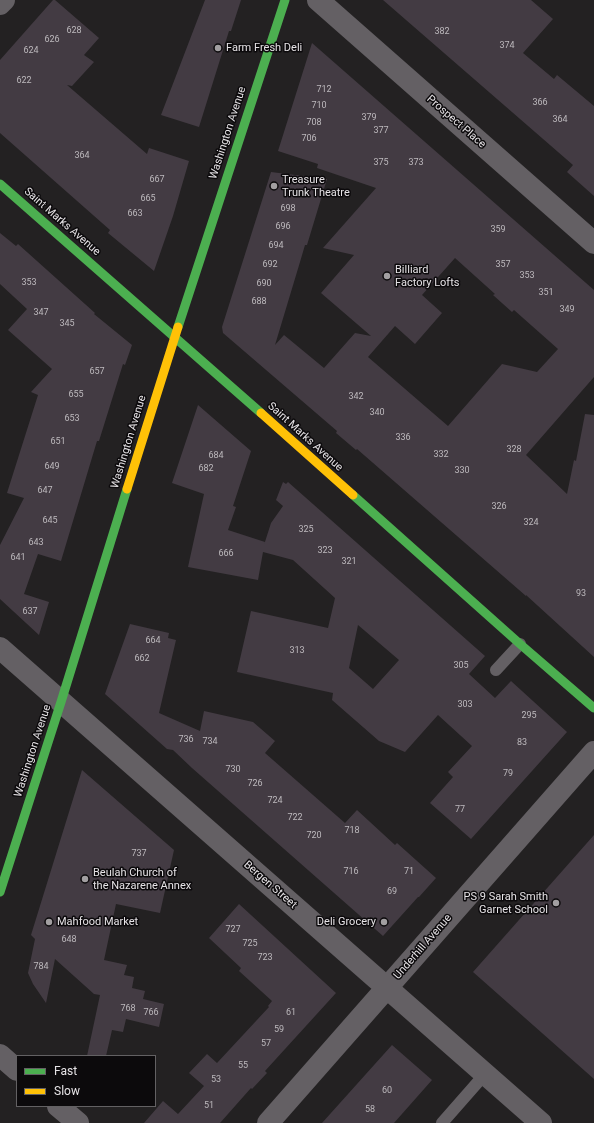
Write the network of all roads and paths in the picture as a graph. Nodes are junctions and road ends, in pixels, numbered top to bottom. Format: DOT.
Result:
graph roads {
  1 [pos="4,0"];
  2 [pos="285,0"];
  3 [pos="318,0"];
  4 [pos="0,4"];
  5 [pos="0,184"];
  6 [pos="594,243"];
  7 [pos="174,336"];
  8 [pos="520,644"];
  9 [pos="0,648"];
  10 [pos="496,670"];
  11 [pos="61,702"];
  12 [pos="594,708"];
  13 [pos="594,752"];
  14 [pos="0,892"];
  15 [pos="387,988"];
  16 [pos="0,1055"];
  17 [pos="16,1069"];
  18 [pos="485,1074"];
  19 [pos="59,1107"];
  20 [pos="78,1123"];
  21 [pos="268,1123"];
  22 [pos="442,1123"];
  23 [pos="541,1123"];
  1 -- 4 [label="street"];
  2 -- 7 [label="main road, Washington Avenue"];
  3 -- 6 [label="street, Prospect Place"];
  5 -- 7 [label="main road, Saint Marks Avenue"];
  7 -- 8 [label="main road, Saint Marks Avenue"];
  7 -- 11 [label="main road, Washington Avenue"];
  8 -- 10 [label="lane"];
  8 -- 12 [label="main road, Saint Marks Avenue"];
  9 -- 11 [label="street, Bergen Street"];
  11 -- 14 [label="main road, Washington Avenue"];
  11 -- 15 [label="street, Bergen Street"];
  13 -- 15 [label="street, Underhill Avenue"];
  15 -- 18 [label="street, Bergen Street"];
  15 -- 21 [label="street, Underhill Avenue"];
  16 -- 17 [label="street"];
  18 -- 22 [label="lane"];
  18 -- 23 [label="street, Bergen Street"];
  19 -- 20 [label="street"];
}
